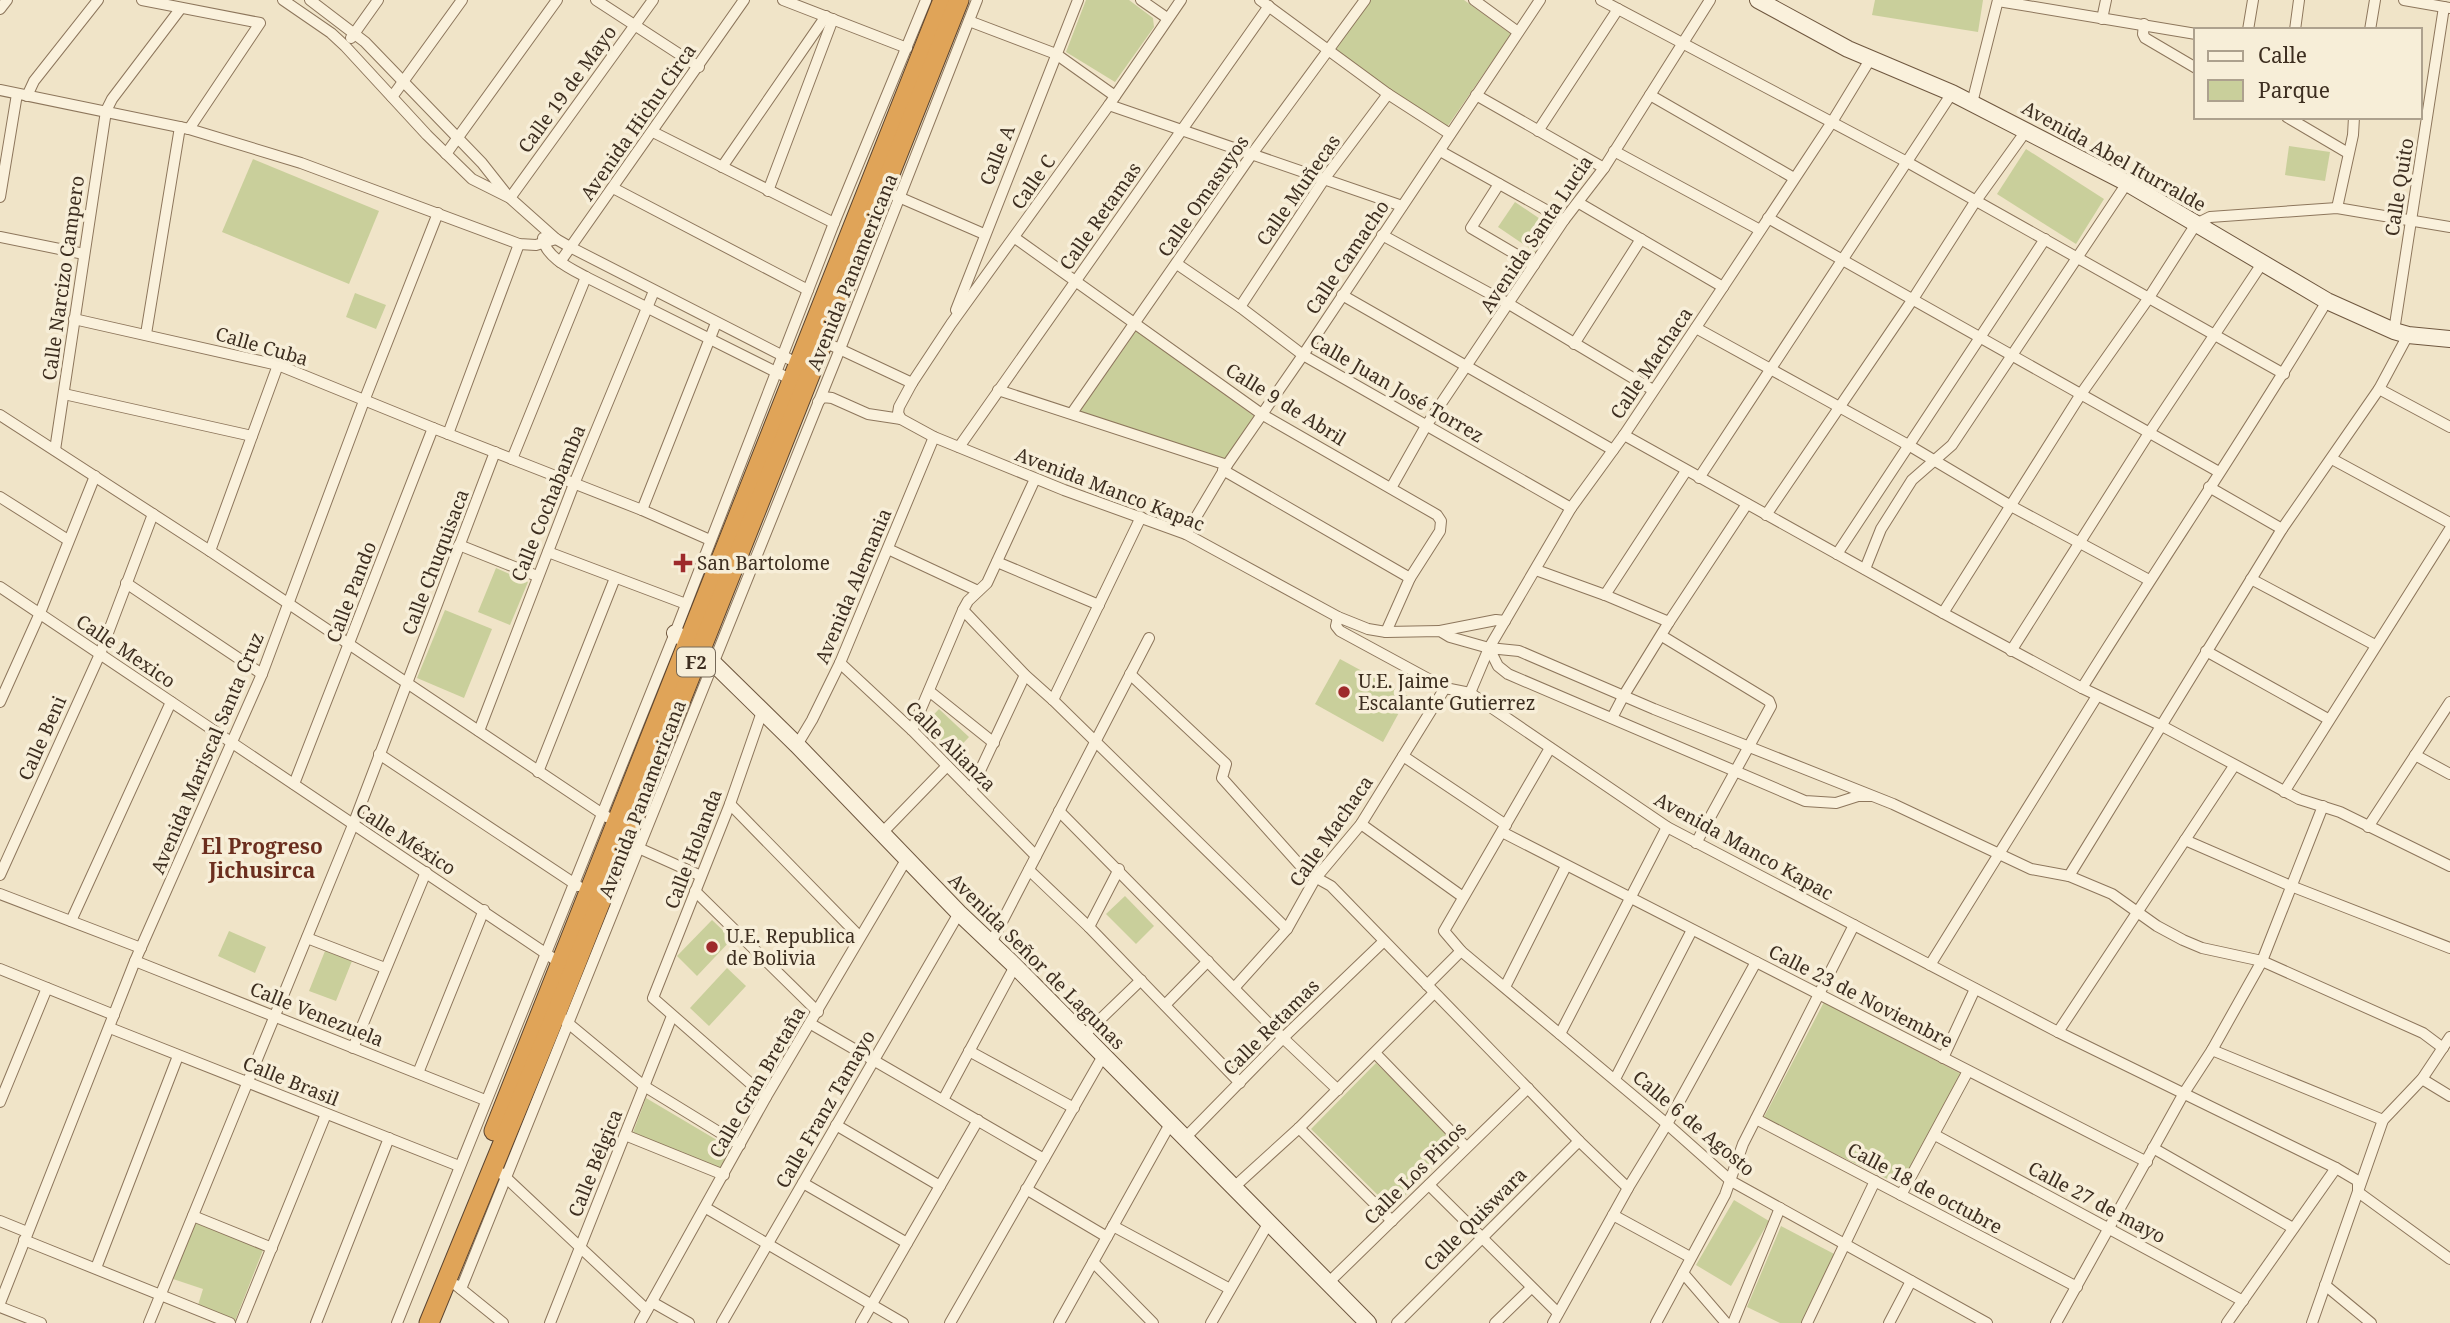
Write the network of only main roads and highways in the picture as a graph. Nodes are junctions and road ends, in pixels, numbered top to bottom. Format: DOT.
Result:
graph roads {
  1 [pos="943,0"];
  2 [pos="959,0"];
  3 [pos="795,372"];
  4 [pos="694,647"];
  5 [pos="418,1323"];
  6 [pos="429,1323"];
  1 -- 3 [label="highway, Avenida Panamericana / F2"];
  2 -- 3 [label="highway, Avenida Panamericana / F2"];
  3 -- 4 [label="highway, Avenida Panamericana / F2"];
  4 -- 5 [label="highway, Avenida Panamericana / F2"];
  4 -- 6 [label="highway, Avenida Panamericana / F2"];
}
